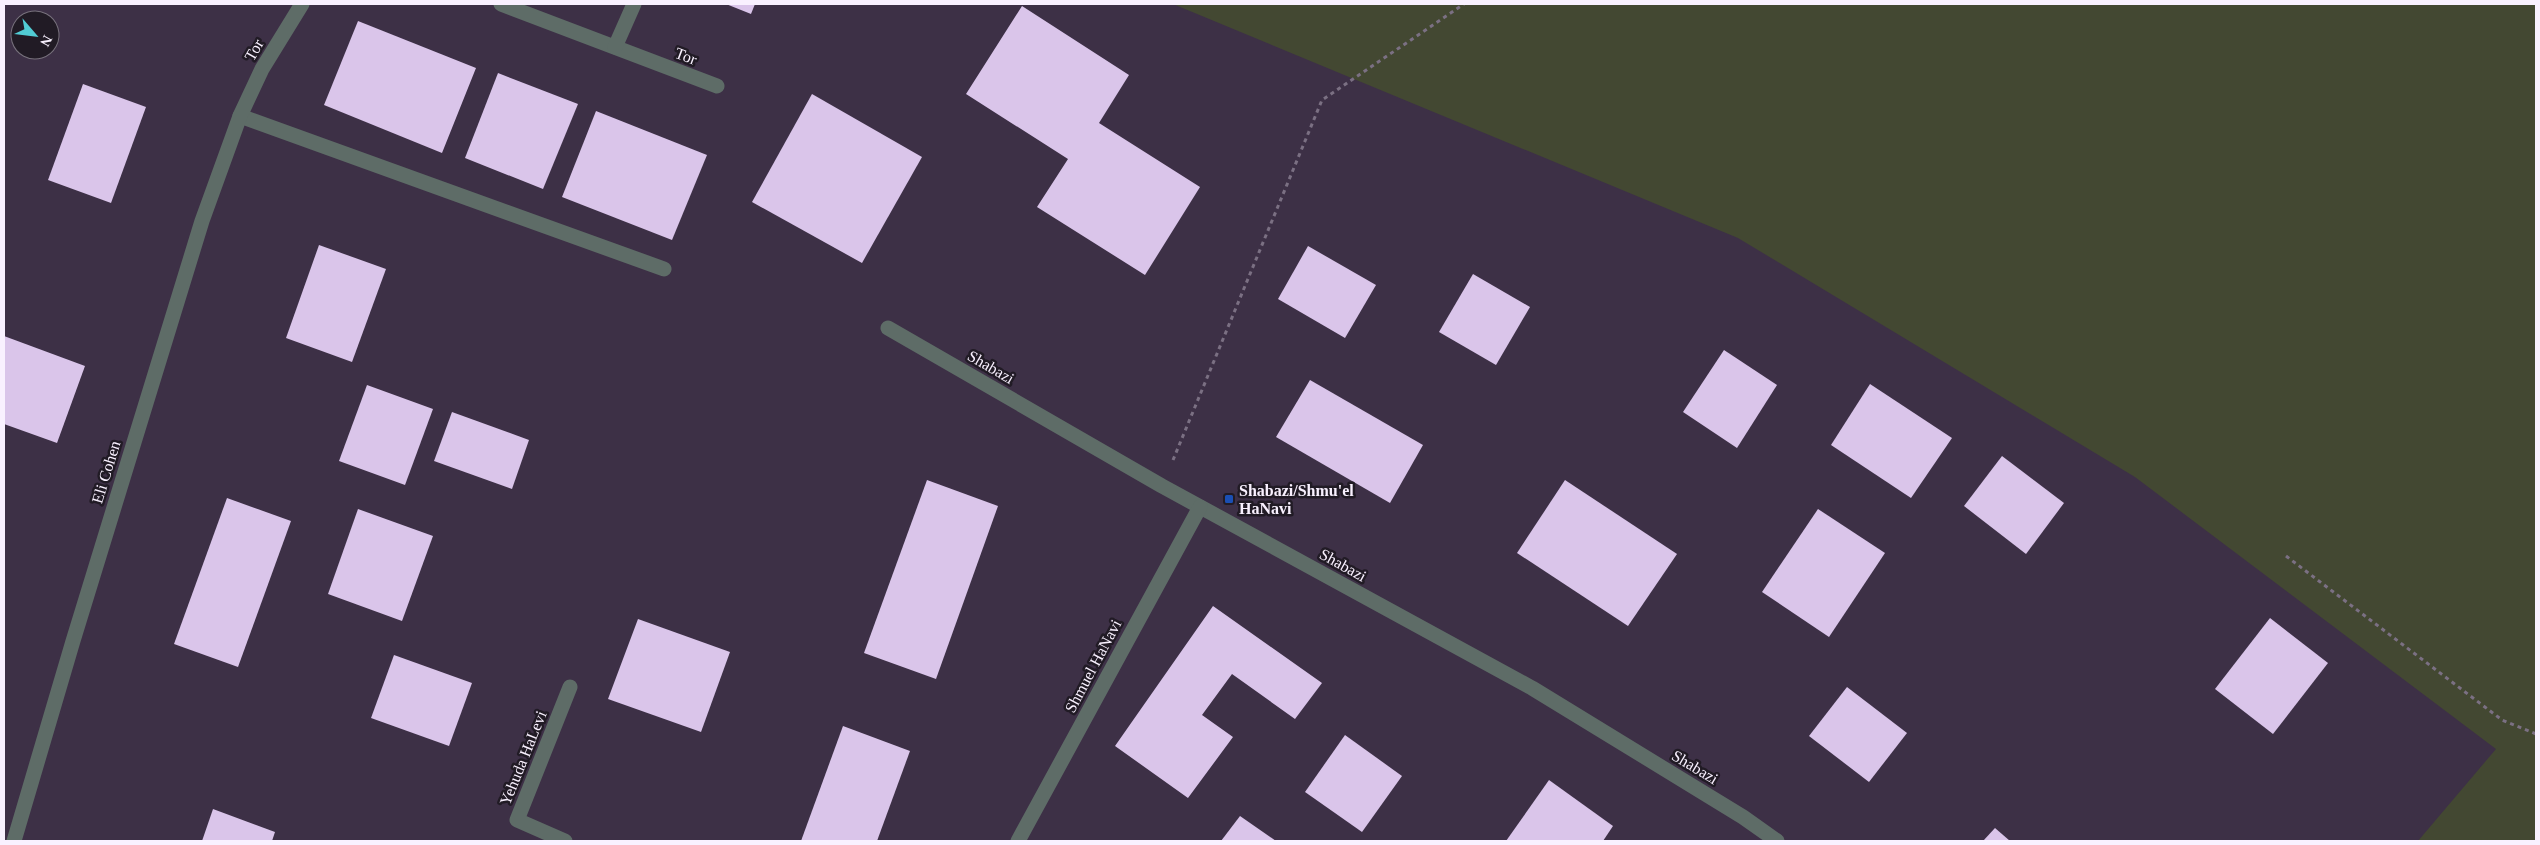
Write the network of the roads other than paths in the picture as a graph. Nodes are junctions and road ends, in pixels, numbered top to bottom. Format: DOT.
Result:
graph roads {
  1 [pos="302,4"];
  2 [pos="500,4"];
  3 [pos="634,4"];
  4 [pos="615,47"];
  5 [pos="717,86"];
  6 [pos="240,116"];
  7 [pos="664,269"];
  8 [pos="888,328"];
  9 [pos="1200,507"];
  10 [pos="570,687"];
  11 [pos="14,841"];
  12 [pos="565,841"];
  13 [pos="1018,841"];
  14 [pos="1777,841"];
  1 -- 6 [label="street, Tor"];
  2 -- 4 [label="street, Tor"];
  3 -- 4 [label="street"];
  4 -- 5 [label="street, Tor"];
  6 -- 7 [label="street"];
  6 -- 11 [label="street, Eli Cohen"];
  8 -- 9 [label="street, Shabazi"];
  9 -- 13 [label="street, Shmuel HaNavi"];
  9 -- 14 [label="street, Shabazi"];
  10 -- 12 [label="street, Yehuda HaLevi"];
}
